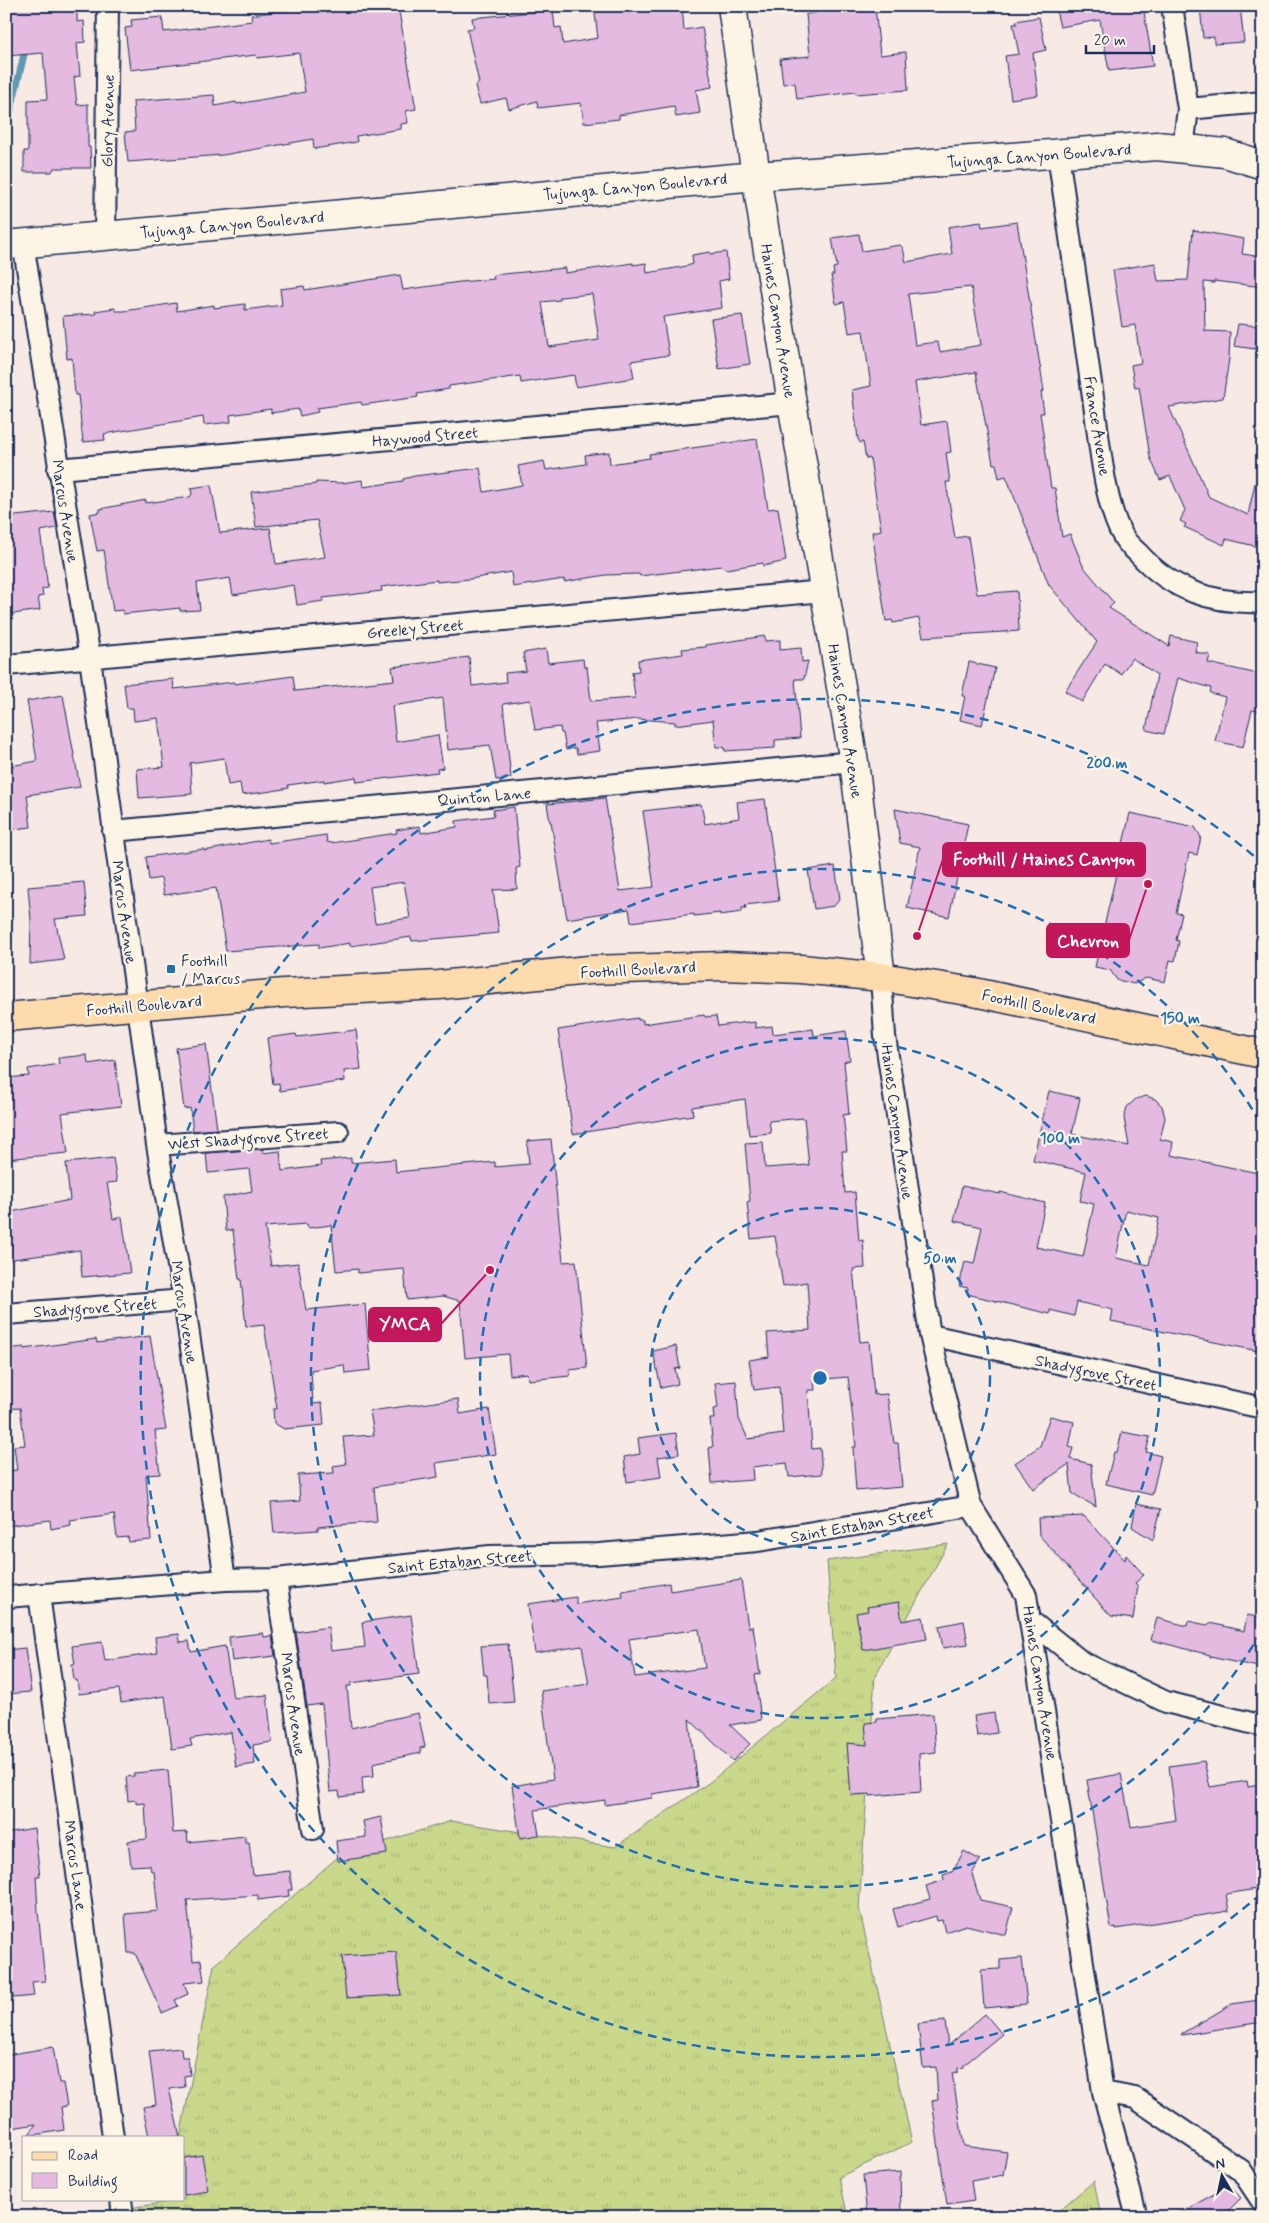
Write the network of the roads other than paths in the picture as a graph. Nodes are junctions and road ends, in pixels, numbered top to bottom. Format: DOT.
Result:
graph roads {
  1 [pos="108,6"];
  2 [pos="732,6"];
  3 [pos="1172,6"];
  4 [pos="1263,102"];
  5 [pos="1188,109"];
  6 [pos="1183,148"];
  7 [pos="1058,154"];
  8 [pos="1263,165"];
  9 [pos="756,176"];
  10 [pos="106,236"];
  11 [pos="15,244"];
  12 [pos="792,403"];
  13 [pos="58,469"];
  14 [pos="824,591"];
  15 [pos="1263,602"];
  16 [pos="90,658"];
  17 [pos="6,666"];
  18 [pos="854,762"];
  19 [pos="113,831"];
  20 [pos="881,977"];
  21 [pos="139,1005"];
  22 [pos="6,1017"];
  23 [pos="1263,1054"];
  24 [pos="338,1132"];
  25 [pos="157,1145"];
  26 [pos="184,1300"];
  27 [pos="6,1314"];
  28 [pos="930,1335"];
  29 [pos="1263,1408"];
  30 [pos="971,1506"];
  31 [pos="276,1579"];
  32 [pos="225,1580"];
  33 [pos="39,1594"];
  34 [pos="6,1597"];
  35 [pos="1032,1622"];
  36 [pos="1263,1726"];
  37 [pos="312,1829"];
  38 [pos="1103,2092"];
  39 [pos="113,2136"];
  40 [pos="121,2200"];
  41 [pos="1263,2203"];
  42 [pos="124,2217"];
  43 [pos="1137,2217"];
  1 -- 10 [label="street, Glory Avenue"];
  2 -- 9 [label="main road, Haines Canyon Avenue"];
  3 -- 5 [label="street"];
  4 -- 5 [label="street"];
  5 -- 6 [label="street"];
  6 -- 7 [label="main road, Tujunga Canyon Boulevard"];
  6 -- 8 [label="main road, Tujunga Canyon Boulevard"];
  7 -- 9 [label="main road, Tujunga Canyon Boulevard"];
  7 -- 15 [label="street, France Avenue"];
  9 -- 10 [label="main road, Tujunga Canyon Boulevard"];
  9 -- 12 [label="main road, Haines Canyon Avenue"];
  10 -- 11 [label="main road, Tujunga Canyon Boulevard"];
  11 -- 13 [label="street, Marcus Avenue"];
  12 -- 13 [label="street, Haywood Street"];
  12 -- 14 [label="main road, Haines Canyon Avenue"];
  13 -- 16 [label="street, Marcus Avenue"];
  14 -- 16 [label="street, Greeley Street"];
  14 -- 18 [label="main road, Haines Canyon Avenue"];
  16 -- 17 [label="street, Greeley Street"];
  16 -- 19 [label="street, Marcus Avenue"];
  18 -- 19 [label="street, Quinton Lane"];
  18 -- 20 [label="main road, Haines Canyon Avenue"];
  19 -- 21 [label="street, Marcus Avenue"];
  20 -- 21 [label="main road, Foothill Boulevard"];
  20 -- 23 [label="main road, Foothill Boulevard"];
  20 -- 28 [label="street, Haines Canyon Avenue"];
  21 -- 22 [label="main road, Foothill Boulevard"];
  21 -- 25 [label="street, Marcus Avenue"];
  24 -- 25 [label="street, West Shadygrove Street"];
  25 -- 26 [label="street, Marcus Avenue"];
  26 -- 27 [label="street, Shadygrove Street"];
  26 -- 32 [label="street, Marcus Avenue"];
  28 -- 29 [label="street, Shadygrove Street"];
  28 -- 30 [label="street, Haines Canyon Avenue"];
  30 -- 31 [label="street, Saint Estaban Street"];
  30 -- 35 [label="street, Haines Canyon Avenue"];
  31 -- 32 [label="street, Saint Estaban Street"];
  31 -- 37 [label="street, Marcus Avenue"];
  32 -- 33 [label="street, Saint Estaban Street"];
  33 -- 34 [label="street, Saint Estaban Street"];
  33 -- 39 [label="street, Marcus Lane"];
  35 -- 36 [label="street"];
  35 -- 38 [label="street, Haines Canyon Avenue"];
  38 -- 41 [label="street"];
  38 -- 43 [label="street, Haines Canyon Avenue"];
  40 -- 42 [label="street"];
}
